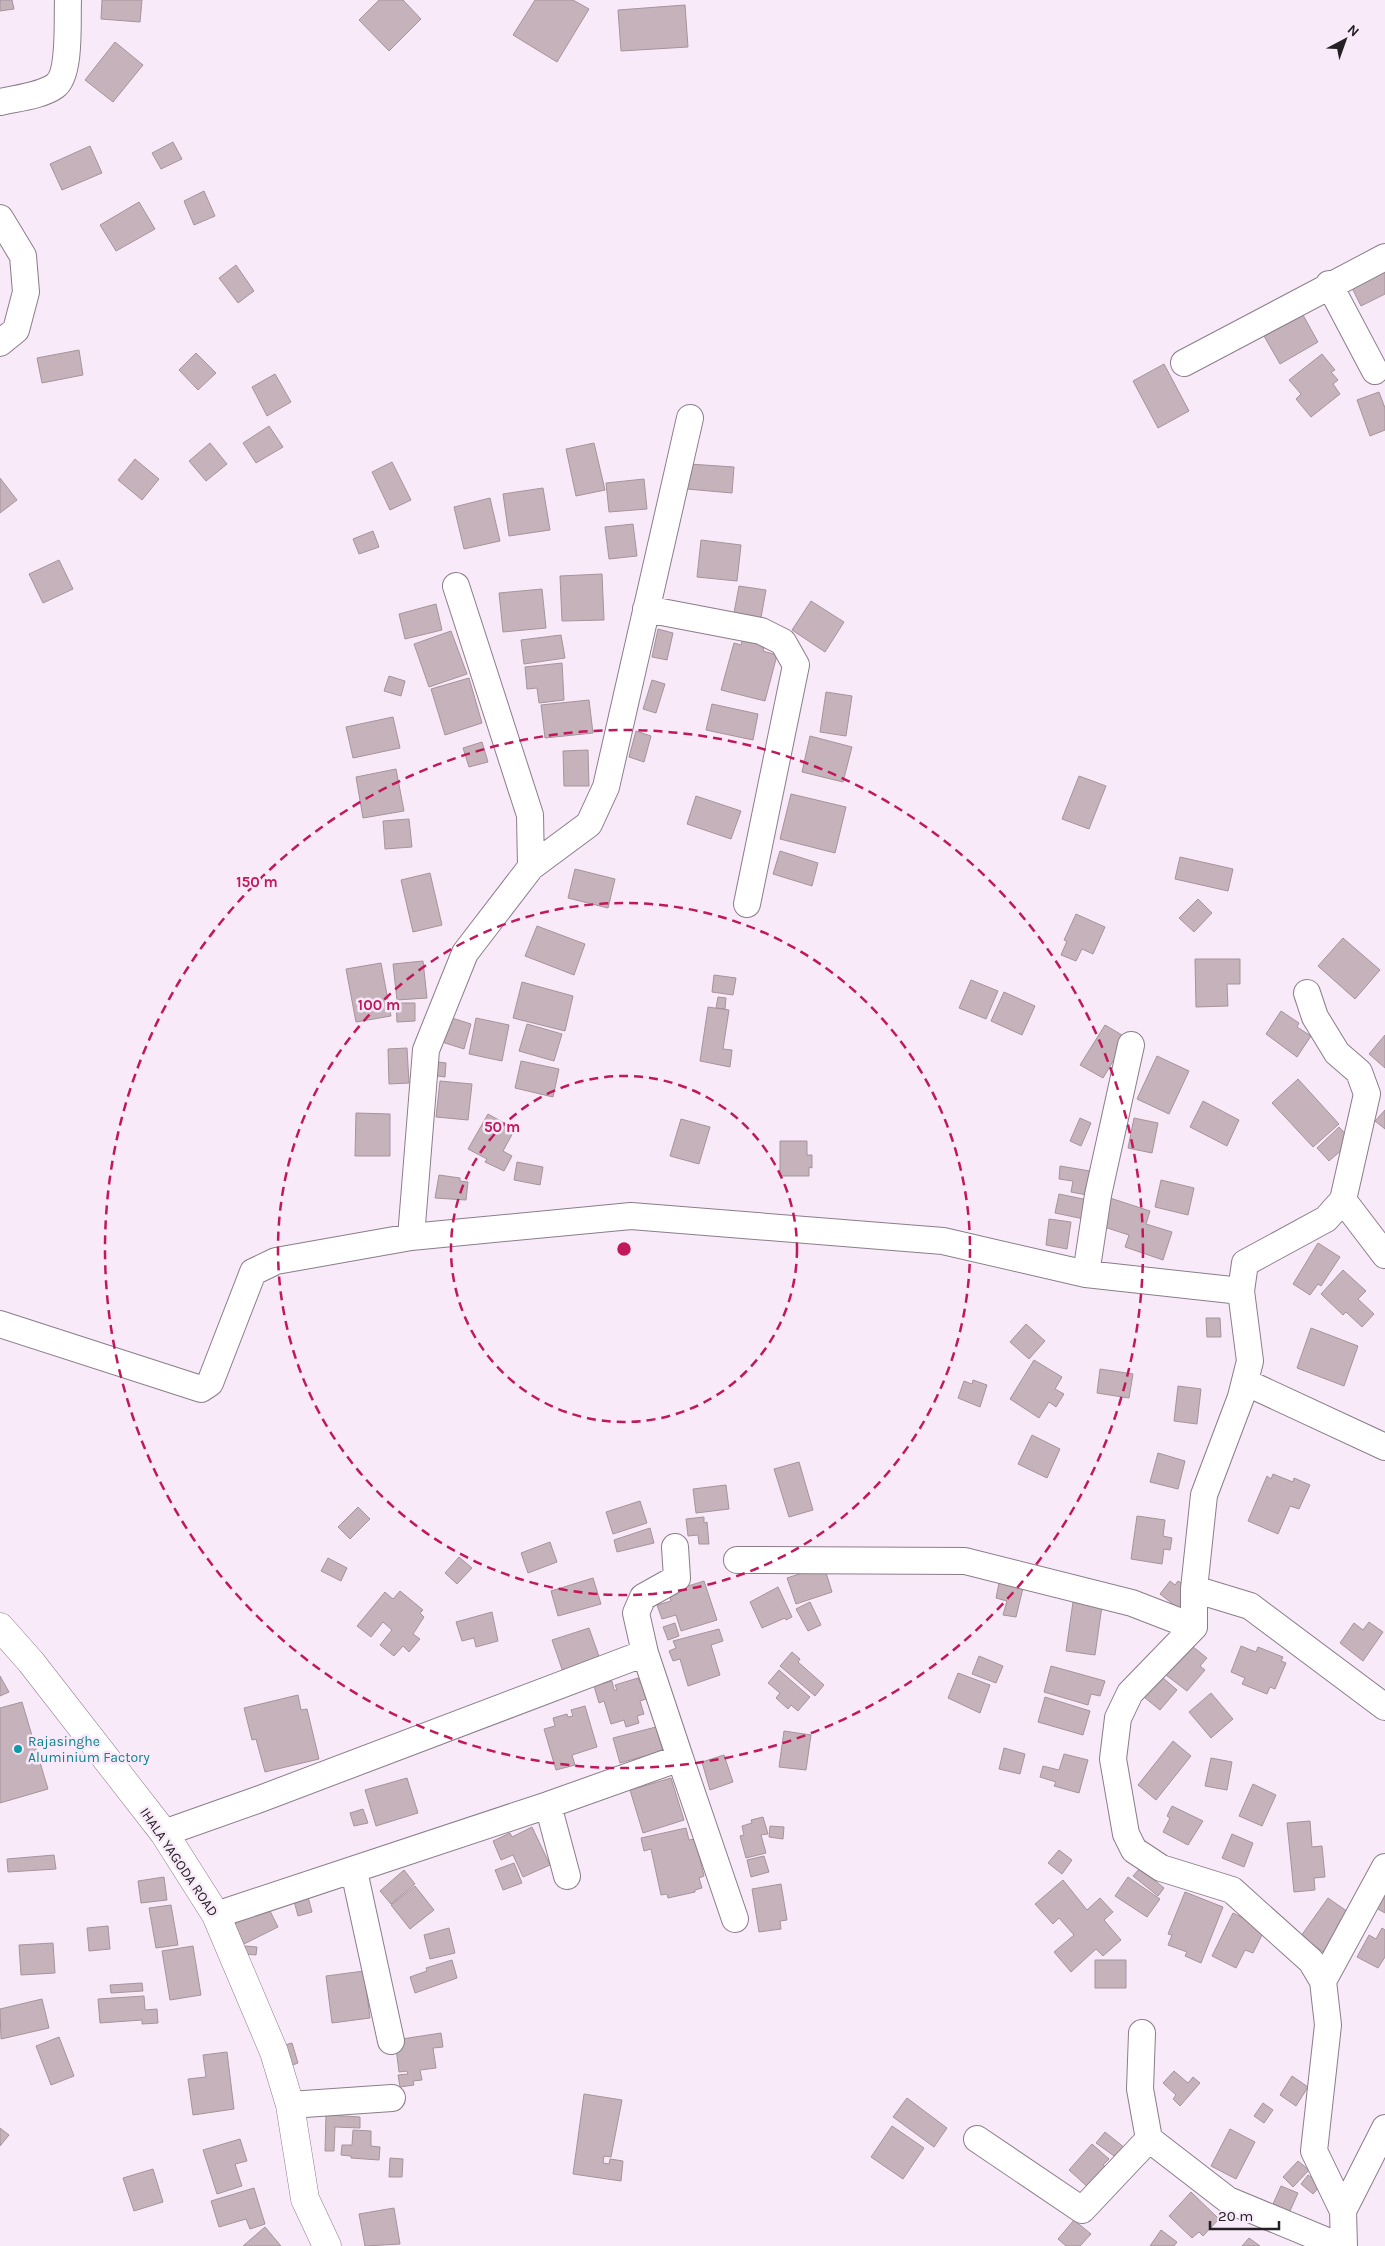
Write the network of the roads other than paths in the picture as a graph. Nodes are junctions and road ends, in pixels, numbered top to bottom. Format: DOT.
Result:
graph roads {
  1 [pos="68,0"];
  2 [pos="0,102"];
  3 [pos="0,218"];
  4 [pos="1385,256"];
  5 [pos="1330,284"];
  6 [pos="0,342"];
  7 [pos="1184,363"];
  8 [pos="1375,371"];
  9 [pos="690,418"];
  10 [pos="456,586"];
  11 [pos="646,610"];
  12 [pos="531,867"];
  13 [pos="747,904"];
  14 [pos="1307,993"];
  15 [pos="1131,1045"];
  16 [pos="1343,1200"];
  17 [pos="411,1237"];
  18 [pos="1385,1255"];
  19 [pos="1086,1274"];
  20 [pos="1241,1291"];
  21 [pos="0,1324"];
  22 [pos="1246,1382"];
  23 [pos="1385,1447"];
  24 [pos="676,1547"];
  25 [pos="736,1560"];
  26 [pos="1194,1589"];
  27 [pos="0,1627"];
  28 [pos="1194,1627"];
  29 [pos="645,1653"];
  30 [pos="1385,1707"];
  31 [pos="680,1758"];
  32 [pos="548,1805"];
  33 [pos="164,1833"];
  34 [pos="1385,1867"];
  35 [pos="354,1871"];
  36 [pos="567,1876"];
  37 [pos="216,1915"];
  38 [pos="736,1919"];
  39 [pos="1323,1981"];
  40 [pos="1142,2033"];
  41 [pos="391,2041"];
  42 [pos="392,2098"];
  43 [pos="290,2105"];
  44 [pos="1385,2128"];
  45 [pos="1149,2138"];
  46 [pos="977,2139"];
  47 [pos="1343,2211"];
  48 [pos="327,2246"];
  49 [pos="1339,2246"];
  50 [pos="1344,2246"];
  1 -- 2 [label="street"];
  3 -- 6 [label="street"];
  4 -- 5 [label="street"];
  5 -- 7 [label="street"];
  5 -- 8 [label="street"];
  9 -- 11 [label="street"];
  10 -- 12 [label="street"];
  11 -- 12 [label="street"];
  11 -- 13 [label="street"];
  12 -- 17 [label="street"];
  14 -- 16 [label="street"];
  15 -- 19 [label="street"];
  16 -- 18 [label="street"];
  16 -- 20 [label="street"];
  17 -- 19 [label="street"];
  17 -- 21 [label="street"];
  19 -- 20 [label="street"];
  20 -- 22 [label="street"];
  22 -- 23 [label="street"];
  22 -- 26 [label="street"];
  24 -- 29 [label="street"];
  25 -- 28 [label="street"];
  26 -- 28 [label="street"];
  26 -- 30 [label="street"];
  27 -- 33 [label="street, IHALA YAGODA ROAD"];
  28 -- 39 [label="street"];
  29 -- 31 [label="street"];
  29 -- 33 [label="street"];
  31 -- 32 [label="street"];
  31 -- 38 [label="street"];
  32 -- 35 [label="street"];
  32 -- 36 [label="street"];
  33 -- 37 [label="street, IHALA YAGODA ROAD"];
  34 -- 39 [label="street"];
  35 -- 37 [label="street"];
  35 -- 41 [label="street"];
  37 -- 43 [label="street, IHALA YAGODA ROAD"];
  39 -- 47 [label="street"];
  40 -- 45 [label="street"];
  42 -- 43 [label="street"];
  43 -- 48 [label="street, IHALA YAGODA ROAD"];
  44 -- 47 [label="street"];
  45 -- 46 [label="street"];
  45 -- 49 [label="street"];
  47 -- 50 [label="street"];
}
